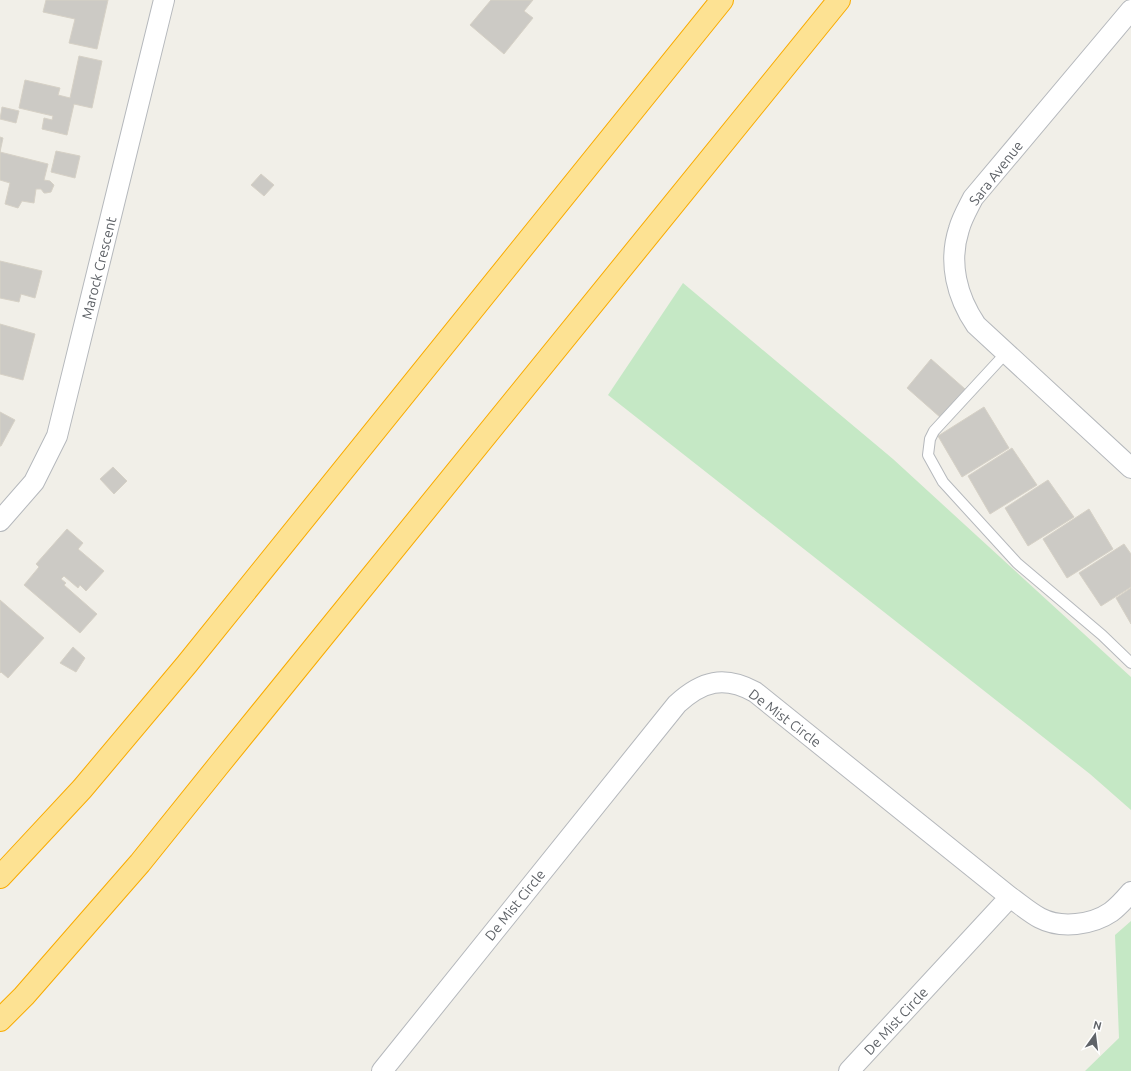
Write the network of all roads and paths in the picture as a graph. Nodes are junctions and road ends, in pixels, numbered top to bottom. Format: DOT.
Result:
graph roads {
  1 [pos="164,0"];
  2 [pos="722,0"];
  3 [pos="839,0"];
  4 [pos="1131,10"];
  5 [pos="1006,353"];
  6 [pos="1131,468"];
  7 [pos="0,522"];
  8 [pos="1131,663"];
  9 [pos="0,877"];
  10 [pos="1131,892"];
  11 [pos="1010,897"];
  12 [pos="0,1020"];
  13 [pos="382,1071"];
  14 [pos="849,1071"];
  1 -- 7 [label="street, Marock Crescent"];
  2 -- 9 [label="highway"];
  3 -- 12 [label="highway"];
  4 -- 5 [label="street, Sara Avenue"];
  5 -- 6 [label="street, Sara Avenue"];
  5 -- 8 [label="lane"];
  10 -- 11 [label="street"];
  11 -- 13 [label="street, De Mist Circle"];
  11 -- 14 [label="street, De Mist Circle"];
}
